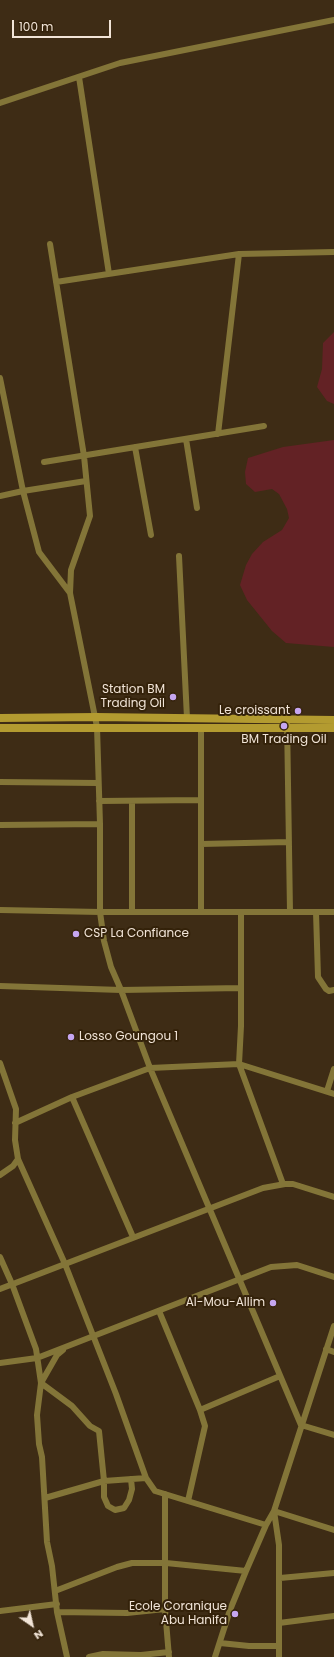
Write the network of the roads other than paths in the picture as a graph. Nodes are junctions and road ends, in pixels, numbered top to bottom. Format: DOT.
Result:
graph roads {
  1 [pos="334,20"];
  2 [pos="79,77"];
  3 [pos="0,103"];
  4 [pos="50,244"];
  5 [pos="334,252"];
  6 [pos="239,254"];
  7 [pos="109,274"];
  8 [pos="56,282"];
  9 [pos="0,378"];
  10 [pos="264,426"];
  11 [pos="218,434"];
  12 [pos="186,439"];
  13 [pos="135,447"];
  14 [pos="84,456"];
  15 [pos="44,462"];
  16 [pos="86,481"];
  17 [pos="23,491"];
  18 [pos="0,496"];
  19 [pos="197,508"];
  20 [pos="152,535"];
  21 [pos="178,556"];
  22 [pos="70,593"];
  23 [pos="96,717"];
  24 [pos="0,718"];
  25 [pos="187,718"];
  26 [pos="287,719"];
  27 [pos="334,720"];
  28 [pos="97,727"];
  29 [pos="0,728"];
  30 [pos="201,728"];
  31 [pos="286,728"];
  32 [pos="334,728"];
  33 [pos="0,782"];
  34 [pos="98,783"];
  35 [pos="201,800"];
  36 [pos="99,801"];
  37 [pos="132,801"];
  38 [pos="100,824"];
  39 [pos="0,825"];
  40 [pos="289,842"];
  41 [pos="201,844"];
  42 [pos="0,910"];
  43 [pos="100,912"];
  44 [pos="132,912"];
  45 [pos="201,912"];
  46 [pos="241,912"];
  47 [pos="290,912"];
  48 [pos="316,912"];
  49 [pos="334,912"];
  50 [pos="0,986"];
  51 [pos="241,988"];
  52 [pos="121,990"];
  53 [pos="334,990"];
  54 [pos="0,1063"];
  55 [pos="239,1064"];
  56 [pos="150,1068"];
  57 [pos="334,1069"];
  58 [pos="327,1091"];
  59 [pos="334,1094"];
  60 [pos="72,1097"];
  61 [pos="15,1123"];
  62 [pos="18,1159"];
  63 [pos="0,1175"];
  64 [pos="283,1184"];
  65 [pos="334,1197"];
  66 [pos="209,1208"];
  67 [pos="133,1237"];
  68 [pos="0,1257"];
  69 [pos="65,1264"];
  70 [pos="334,1277"];
  71 [pos="239,1280"];
  72 [pos="12,1284"];
  73 [pos="0,1289"];
  74 [pos="159,1311"];
  75 [pos="334,1326"];
  76 [pos="94,1336"];
  77 [pos="66,1348"];
  78 [pos="326,1349"];
  79 [pos="334,1352"];
  80 [pos="37,1358"];
  81 [pos="0,1363"];
  82 [pos="280,1376"];
  83 [pos="42,1384"];
  84 [pos="200,1410"];
  85 [pos="301,1425"];
  86 [pos="334,1436"];
  87 [pos="146,1478"];
  88 [pos="131,1479"];
  89 [pos="104,1482"];
  90 [pos="165,1494"];
  91 [pos="45,1498"];
  92 [pos="188,1501"];
  93 [pos="274,1511"];
  94 [pos="266,1525"];
  95 [pos="334,1530"];
  96 [pos="166,1563"];
  97 [pos="246,1571"];
  98 [pos="334,1573"];
  99 [pos="280,1578"];
  100 [pos="55,1591"];
  101 [pos="57,1604"];
  102 [pos="165,1609"];
  103 [pos="0,1611"];
  104 [pos="57,1612"];
  105 [pos="334,1616"];
  106 [pos="279,1623"];
  107 [pos="220,1643"];
  108 [pos="279,1646"];
  109 [pos="169,1654"];
  110 [pos="103,1656"];
  111 [pos="67,1657"];
  112 [pos="89,1657"];
  113 [pos="214,1657"];
  114 [pos="279,1657"];
  1 -- 2 [label="street"];
  2 -- 3 [label="street"];
  2 -- 7 [label="street"];
  4 -- 8 [label="street"];
  5 -- 6 [label="street"];
  6 -- 7 [label="street"];
  6 -- 11 [label="street"];
  7 -- 8 [label="street"];
  8 -- 14 [label="street"];
  9 -- 17 [label="street"];
  10 -- 11 [label="street"];
  11 -- 12 [label="street"];
  12 -- 13 [label="street"];
  12 -- 19 [label="street"];
  13 -- 14 [label="street"];
  13 -- 20 [label="street"];
  14 -- 15 [label="street"];
  14 -- 16 [label="street"];
  16 -- 17 [label="street"];
  16 -- 22 [label="street"];
  17 -- 18 [label="street"];
  17 -- 22 [label="street"];
  21 -- 25 [label="street"];
  22 -- 23 [label="street"];
  23 -- 24 [label="main road"];
  23 -- 25 [label="main road"];
  23 -- 28 [label="street"];
  25 -- 26 [label="main road"];
  26 -- 27 [label="main road"];
  26 -- 31 [label="street"];
  28 -- 29 [label="main road"];
  28 -- 30 [label="main road"];
  28 -- 34 [label="street"];
  30 -- 31 [label="main road"];
  30 -- 35 [label="street"];
  31 -- 32 [label="main road"];
  31 -- 40 [label="street"];
  33 -- 34 [label="street"];
  34 -- 36 [label="street"];
  35 -- 37 [label="street"];
  35 -- 41 [label="street"];
  36 -- 37 [label="street"];
  36 -- 38 [label="street"];
  37 -- 44 [label="street"];
  38 -- 39 [label="street"];
  38 -- 43 [label="street"];
  40 -- 41 [label="street"];
  40 -- 47 [label="street"];
  41 -- 45 [label="street"];
  42 -- 43 [label="street"];
  43 -- 44 [label="street"];
  43 -- 52 [label="street"];
  44 -- 45 [label="street"];
  45 -- 46 [label="street"];
  46 -- 47 [label="street"];
  46 -- 51 [label="street"];
  47 -- 48 [label="street"];
  48 -- 49 [label="street"];
  48 -- 53 [label="street"];
  50 -- 52 [label="street"];
  51 -- 52 [label="street"];
  51 -- 55 [label="street"];
  52 -- 56 [label="street"];
  54 -- 61 [label="street"];
  55 -- 56 [label="street"];
  55 -- 58 [label="street"];
  55 -- 64 [label="street"];
  56 -- 60 [label="street"];
  56 -- 66 [label="street"];
  57 -- 58 [label="street"];
  58 -- 59 [label="street"];
  60 -- 61 [label="street"];
  60 -- 67 [label="street"];
  61 -- 62 [label="street"];
  62 -- 63 [label="street"];
  62 -- 69 [label="street"];
  64 -- 65 [label="street"];
  64 -- 66 [label="street"];
  66 -- 67 [label="street"];
  66 -- 71 [label="street"];
  67 -- 69 [label="street"];
  68 -- 72 [label="street"];
  69 -- 72 [label="street"];
  69 -- 76 [label="street"];
  70 -- 71 [label="street"];
  71 -- 74 [label="street"];
  71 -- 82 [label="street"];
  72 -- 73 [label="street"];
  72 -- 80 [label="street"];
  74 -- 76 [label="street"];
  74 -- 84 [label="street"];
  75 -- 78 [label="street"];
  76 -- 77 [label="street"];
  76 -- 87 [label="street"];
  77 -- 80 [label="street"];
  77 -- 83 [label="street"];
  78 -- 79 [label="street"];
  78 -- 85 [label="street"];
  80 -- 81 [label="street"];
  80 -- 83 [label="street"];
  82 -- 84 [label="street"];
  82 -- 85 [label="street"];
  83 -- 89 [label="street"];
  83 -- 91 [label="street"];
  84 -- 92 [label="street"];
  85 -- 86 [label="street"];
  85 -- 93 [label="street"];
  87 -- 88 [label="street"];
  87 -- 90 [label="street"];
  88 -- 89 [label="street"];
  88 -- 89 [label="street"];
  89 -- 91 [label="street"];
  90 -- 92 [label="street"];
  90 -- 96 [label="street"];
  91 -- 100 [label="street"];
  92 -- 94 [label="street"];
  93 -- 94 [label="street"];
  93 -- 95 [label="street"];
  93 -- 99 [label="street"];
  94 -- 97 [label="street"];
  96 -- 97 [label="street"];
  96 -- 100 [label="street"];
  96 -- 102 [label="street"];
  97 -- 107 [label="street"];
  98 -- 99 [label="street"];
  99 -- 106 [label="street"];
  100 -- 101 [label="street"];
  101 -- 103 [label="street"];
  101 -- 104 [label="street"];
  102 -- 104 [label="street"];
  102 -- 109 [label="street"];
  104 -- 111 [label="street"];
  105 -- 106 [label="street"];
  106 -- 108 [label="street"];
  107 -- 108 [label="street"];
  107 -- 113 [label="street"];
  108 -- 114 [label="street"];
  109 -- 110 [label="street"];
  110 -- 112 [label="street"];
}
